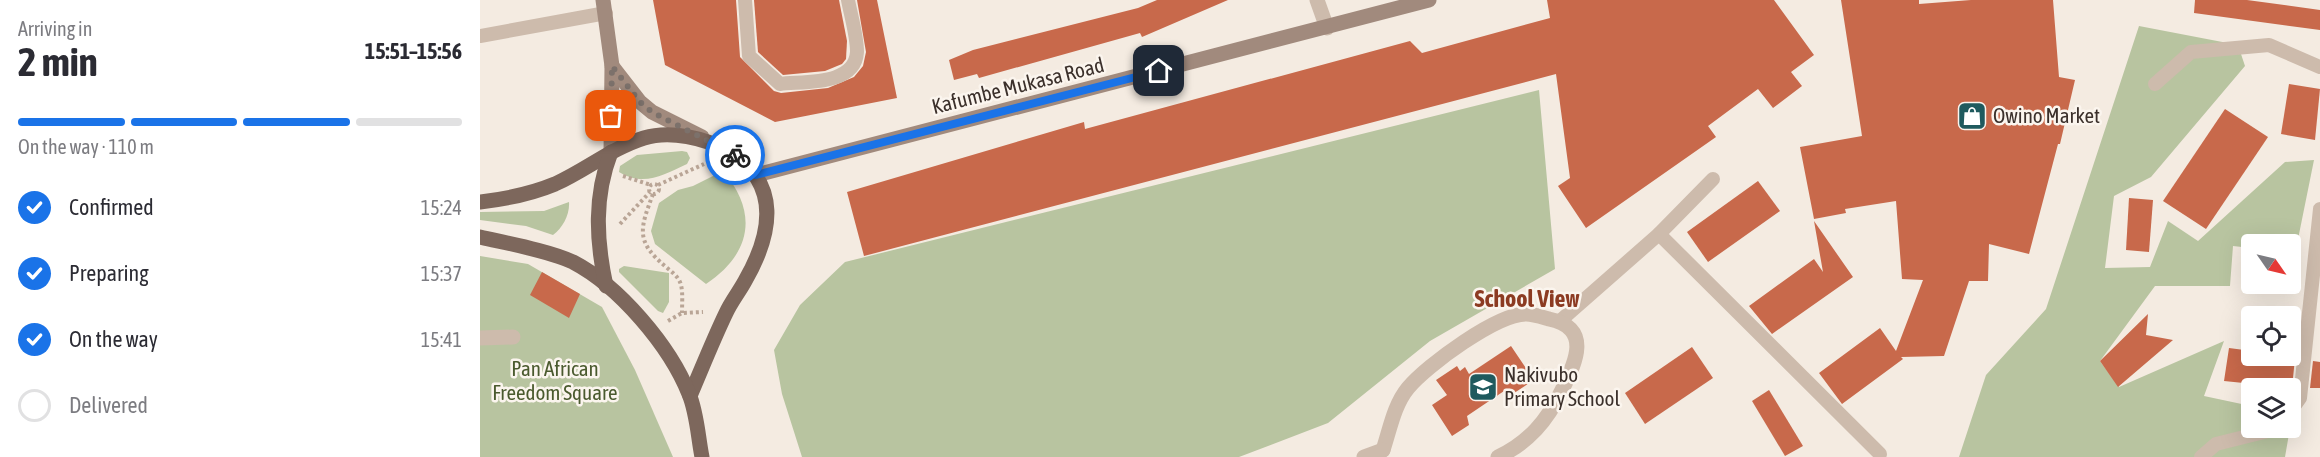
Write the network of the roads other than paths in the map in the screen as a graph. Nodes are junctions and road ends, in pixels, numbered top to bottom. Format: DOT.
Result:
graph roads {
  1 [pos="745,0"];
  2 [pos="848,0"];
  3 [pos="1317,0"];
  4 [pos="1429,0"];
  5 [pos="605,7"];
  6 [pos="1327,28"];
  7 [pos="480,36"];
  8 [pos="612,66"];
  9 [pos="2320,67"];
  10 [pos="2155,84"];
  11 [pos="713,143"];
  12 [pos="611,152"];
  13 [pos="756,175"];
  14 [pos="1713,179"];
  15 [pos="480,202"];
  16 [pos="2320,209"];
  17 [pos="1659,234"];
  18 [pos="480,237"];
  19 [pos="606,286"];
  20 [pos="1560,321"];
  21 [pos="480,338"];
  22 [pos="513,338"];
  23 [pos="2301,389"];
  24 [pos="690,396"];
  25 [pos="2241,438"];
  26 [pos="1387,454"];
  27 [pos="1880,454"];
  28 [pos="702,457"];
  29 [pos="1364,457"];
  30 [pos="1498,457"];
  31 [pos="2201,457"];
  1 -- 2 [label="lane"];
  3 -- 6 [label="street"];
  4 -- 6 [label="street, Kafumbe Mukasa Road"];
  5 -- 7 [label="lane"];
  5 -- 8 [label="street"];
  6 -- 13 [label="street, Kafumbe Mukasa Road"];
  8 -- 11 [label="street"];
  8 -- 12 [label="street"];
  9 -- 10 [label="lane"];
  11 -- 12 [label="main road"];
  11 -- 13 [label="main road"];
  12 -- 15 [label="main road"];
  12 -- 19 [label="main road"];
  13 -- 24 [label="main road"];
  14 -- 17 [label="lane"];
  16 -- 23 [label="lane"];
  17 -- 20 [label="lane"];
  17 -- 27 [label="lane"];
  18 -- 19 [label="main road"];
  19 -- 24 [label="main road"];
  20 -- 26 [label="street"];
  20 -- 30 [label="street"];
  21 -- 22 [label="street"];
  24 -- 28 [label="main road"];
  25 -- 31 [label="lane"];
  26 -- 29 [label="street"];
}
